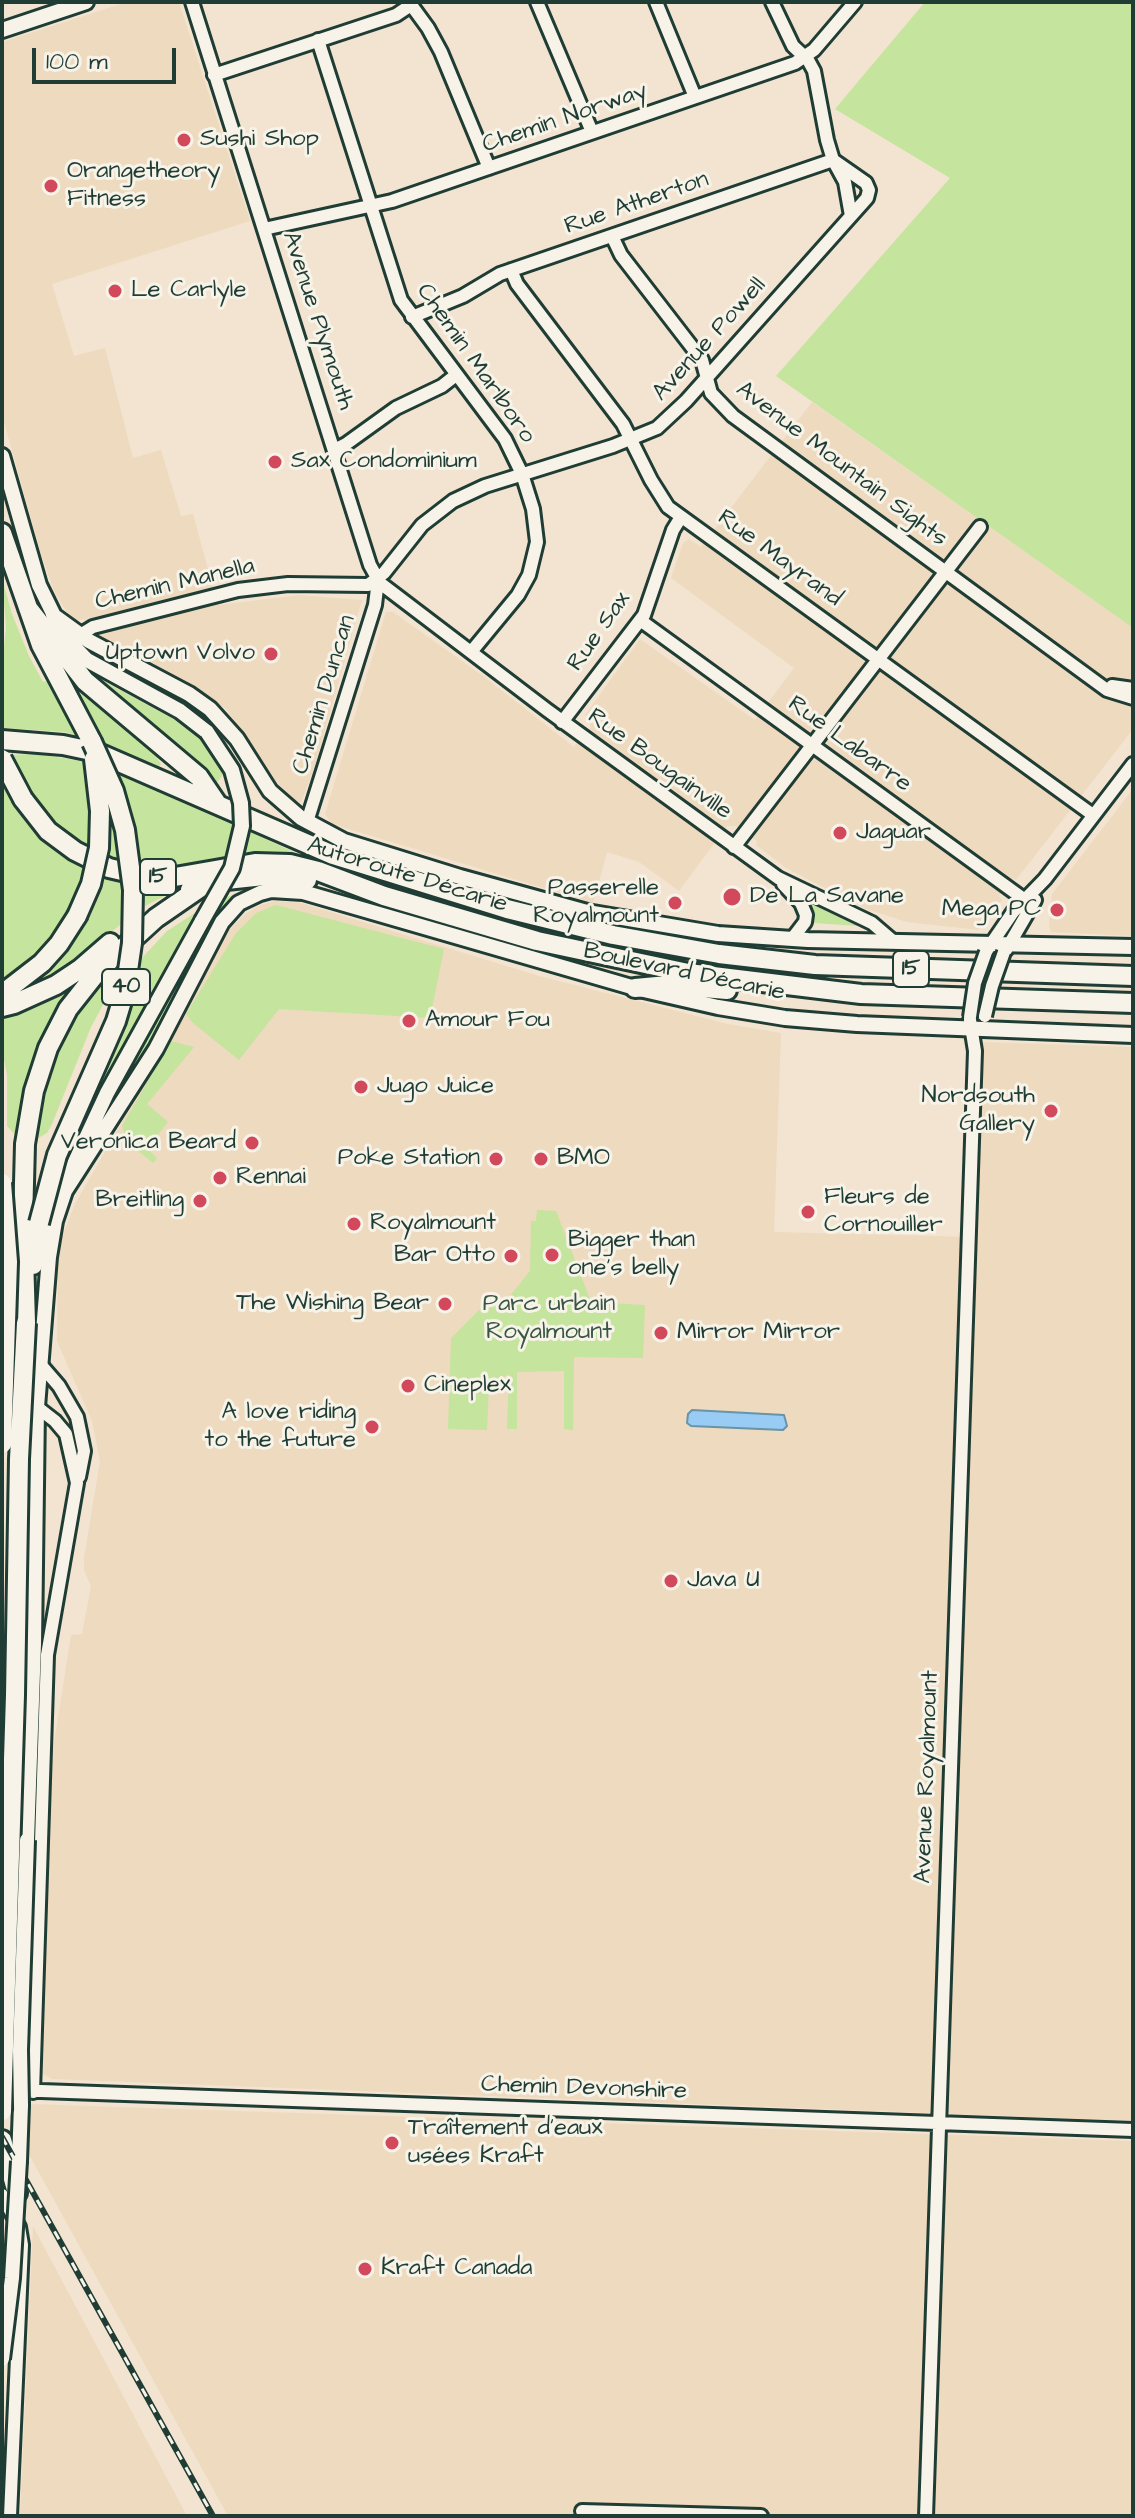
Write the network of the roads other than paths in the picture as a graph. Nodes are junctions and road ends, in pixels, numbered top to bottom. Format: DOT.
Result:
graph roads {
  1 [pos="84,2"];
  2 [pos="192,2"];
  3 [pos="537,2"];
  4 [pos="656,2"];
  5 [pos="772,2"];
  6 [pos="855,2"];
  7 [pos="410,4"];
  8 [pos="2,30"];
  9 [pos="318,40"];
  10 [pos="805,57"];
  11 [pos="214,75"];
  12 [pos="695,97"];
  13 [pos="592,132"];
  14 [pos="833,160"];
  15 [pos="489,168"];
  16 [pos="370,206"];
  17 [pos="851,216"];
  18 [pos="264,229"];
  19 [pos="612,236"];
  20 [pos="511,270"];
  21 [pos="412,317"];
  22 [pos="456,375"];
  23 [pos="706,379"];
  24 [pos="631,439"];
  25 [pos="334,450"];
  26 [pos="2,456"];
  27 [pos="522,474"];
  28 [pos="681,517"];
  29 [pos="980,527"];
  30 [pos="2,533"];
  31 [pos="946,571"];
  32 [pos="378,580"];
  33 [pos="28,608"];
  34 [pos="53,615"];
  35 [pos="640,620"];
  36 [pos="80,635"];
  37 [pos="471,652"];
  38 [pos="879,659"];
  39 [pos="1097,682"];
  40 [pos="515,686"];
  41 [pos="1133,689"];
  42 [pos="1133,698"];
  43 [pos="562,722"];
  44 [pos="2,740"];
  45 [pos="24,742"];
  46 [pos="92,742"];
  47 [pos="812,746"];
  48 [pos="2,749"];
  49 [pos="2,759"];
  50 [pos="1133,764"];
  51 [pos="216,802"];
  52 [pos="1093,815"];
  53 [pos="307,822"];
  54 [pos="734,847"];
  55 [pos="778,878"];
  56 [pos="201,887"];
  57 [pos="384,896"];
  58 [pos="1028,902"];
  59 [pos="792,939"];
  60 [pos="893,941"];
  61 [pos="998,947"];
  62 [pos="1133,947"];
  63 [pos="1133,976"];
  64 [pos="753,983"];
  65 [pos="635,988"];
  66 [pos="2,994"];
  67 [pos="1133,1003"];
  68 [pos="2,1007"];
  69 [pos="976,1028"];
  70 [pos="1133,1035"];
  71 [pos="2,1183"];
  72 [pos="65,1191"];
  73 [pos="26,1323"];
  74 [pos="40,1364"];
  75 [pos="2,1399"];
  76 [pos="37,1407"];
  77 [pos="2,1444"];
  78 [pos="77,1483"];
  79 [pos="2,1593"];
  80 [pos="34,1603"];
  81 [pos="2,1932"];
  82 [pos="37,1932"];
  83 [pos="2,2085"];
  84 [pos="33,2092"];
  85 [pos="2,2121"];
  86 [pos="939,2123"];
  87 [pos="1133,2130"];
  88 [pos="2,2140"];
  89 [pos="9,2194"];
  90 [pos="2,2229"];
  91 [pos="22,2245"];
  92 [pos="2,2359"];
  93 [pos="582,2511"];
  94 [pos="10,2516"];
  95 [pos="761,2516"];
  96 [pos="926,2516"];
  1 -- 8 [label="main road"];
  2 -- 11 [label="street, Avenue Plymouth"];
  3 -- 13 [label="street"];
  4 -- 12 [label="street"];
  5 -- 10 [label="street"];
  6 -- 10 [label="street, Chemin Norway"];
  7 -- 9 [label="street"];
  7 -- 15 [label="street"];
  9 -- 11 [label="street"];
  9 -- 16 [label="street, Chemin Marlboro"];
  10 -- 12 [label="street, Chemin Norway"];
  10 -- 14 [label="street"];
  11 -- 18 [label="street, Avenue Plymouth"];
  12 -- 13 [label="street, Chemin Norway"];
  13 -- 15 [label="street, Chemin Norway"];
  14 -- 17 [label="street"];
  14 -- 17 [label="street, Avenue Powell"];
  14 -- 19 [label="street, Rue Atherton"];
  15 -- 16 [label="street, Chemin Norway"];
  16 -- 18 [label="street, Chemin Norway"];
  16 -- 21 [label="street, Chemin Marlboro"];
  17 -- 23 [label="street, Avenue Powell"];
  18 -- 25 [label="street, Avenue Plymouth"];
  19 -- 20 [label="street, Rue Atherton"];
  19 -- 23 [label="street, Avenue Mountain Sights"];
  20 -- 21 [label="street, Rue Atherton"];
  20 -- 24 [label="street, Rue Mayrand"];
  21 -- 22 [label="street, Chemin Marlboro"];
  22 -- 25 [label="street"];
  22 -- 27 [label="street, Chemin Marlboro"];
  23 -- 24 [label="street, Avenue Powell"];
  23 -- 31 [label="street, Avenue Mountain Sights"];
  24 -- 27 [label="street, Avenue Powell"];
  24 -- 28 [label="street, Rue Mayrand"];
  25 -- 32 [label="street, Avenue Plymouth"];
  26 -- 34 [label="main road"];
  27 -- 32 [label="street, Avenue Powell"];
  27 -- 37 [label="street, Chemin Marlboro"];
  28 -- 35 [label="street, Rue Sax"];
  28 -- 38 [label="street, Rue Mayrand"];
  29 -- 31 [label="street"];
  30 -- 33 [label="highway, 15"];
  31 -- 38 [label="street"];
  31 -- 39 [label="street, Avenue Mountain Sights"];
  32 -- 36 [label="street, Chemin Manella"];
  32 -- 37 [label="street, Avenue Plymouth"];
  32 -- 53 [label="street, Chemin Duncan"];
  33 -- 46 [label="highway, 40"];
  33 -- 51 [label="highway, 15"];
  34 -- 36 [label="main road, Boulevard Décarie"];
  34 -- 72 [label="main road, bridge"];
  35 -- 43 [label="street, Rue Sax"];
  35 -- 47 [label="street, Rue Labarre"];
  36 -- 53 [label="main road, Boulevard Décarie"];
  37 -- 40 [label="street, Avenue Plymouth"];
  38 -- 47 [label="street"];
  38 -- 52 [label="street, Rue Mayrand"];
  39 -- 41 [label="street, Avenue Mountain Sights"];
  39 -- 42 [label="street, Avenue Mountain Sights"];
  40 -- 43 [label="street, Rue Bougainville"];
  43 -- 54 [label="street, Rue Bougainville"];
  44 -- 45 [label="highway, Autoroute Décarie"];
  45 -- 48 [label="highway"];
  45 -- 51 [label="highway, Autoroute Décarie"];
  46 -- 66 [label="highway, bridge"];
  46 -- 73 [label="highway, 40, bridge"];
  47 -- 54 [label="street"];
  47 -- 58 [label="street, Rue Labarre"];
  49 -- 57 [label="highway, Autoroute Décarie / 15, bridge"];
  50 -- 52 [label="street, Avenue Royalmount"];
  51 -- 63 [label="highway, Autoroute Décarie / 15"];
  52 -- 58 [label="street, Avenue Royalmount"];
  53 -- 59 [label="main road, Boulevard Décarie"];
  54 -- 55 [label="street, Rue Bougainville"];
  55 -- 59 [label="street, Rue Bougainville"];
  55 -- 60 [label="street, Rue Bougainville"];
  56 -- 57 [label="highway"];
  56 -- 68 [label="highway"];
  56 -- 73 [label="highway"];
  57 -- 64 [label="highway, Autoroute Décarie / 15"];
  58 -- 61 [label="street, Avenue Royalmount"];
  59 -- 60 [label="main road, Boulevard Décarie"];
  60 -- 61 [label="main road, Boulevard Décarie"];
  61 -- 62 [label="main road, Boulevard Décarie"];
  61 -- 69 [label="street, Avenue Royalmount, bridge"];
  64 -- 65 [label="highway"];
  64 -- 67 [label="highway, Autoroute Décarie / 15"];
  65 -- 69 [label="main road, Boulevard Décarie"];
  65 -- 72 [label="main road, Boulevard Décarie"];
  69 -- 70 [label="main road, Boulevard Décarie"];
  69 -- 86 [label="street, Avenue Royalmount"];
  71 -- 77 [label="highway, bridge"];
  72 -- 74 [label="main road, Boulevard Décarie"];
  73 -- 85 [label="highway, 40, bridge"];
  74 -- 76 [label="main road, Boulevard Décarie"];
  74 -- 78 [label="street"];
  75 -- 76 [label="main road"];
  76 -- 78 [label="street"];
  76 -- 80 [label="main road, Boulevard Décarie"];
  78 -- 82 [label="street"];
  79 -- 80 [label="main road"];
  80 -- 89 [label="main road, Boulevard Décarie, bridge"];
  81 -- 82 [label="street"];
  82 -- 84 [label="street"];
  83 -- 84 [label="street, Chemin Devonshire"];
  84 -- 86 [label="street, Chemin Devonshire"];
  86 -- 87 [label="street, Chemin Devonshire"];
  86 -- 96 [label="street, Avenue Royalmount"];
  88 -- 89 [label="highway"];
  89 -- 91 [label="street"];
  89 -- 92 [label="main road, Boulevard Décarie, bridge"];
  90 -- 91 [label="street"];
  91 -- 94 [label="street"];
  93 -- 95 [label="street"];
}
